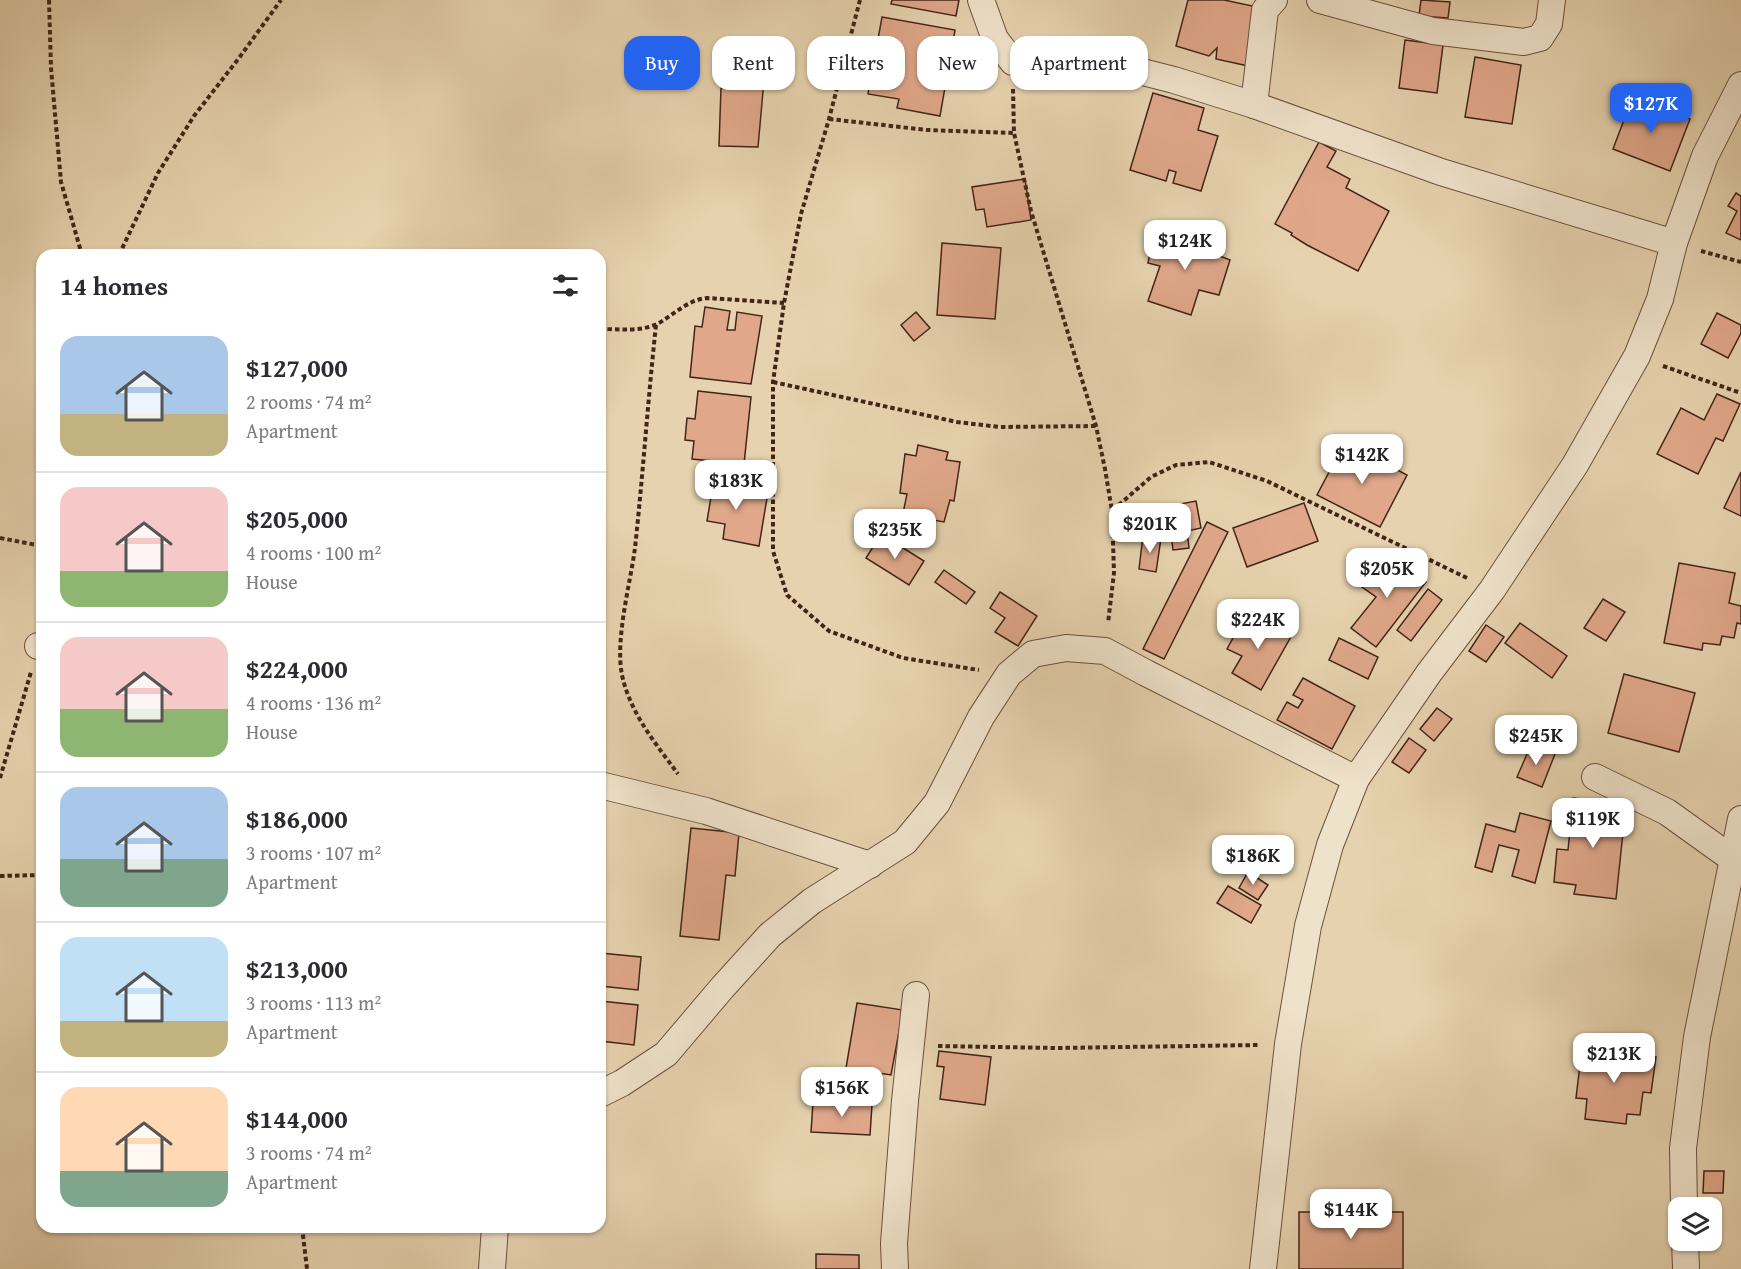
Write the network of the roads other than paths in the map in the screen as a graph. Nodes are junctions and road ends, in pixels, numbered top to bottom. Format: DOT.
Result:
graph roads {
  1 [pos="981,0"];
  2 [pos="1274,0"];
  3 [pos="1320,0"];
  4 [pos="1552,0"];
  5 [pos="1741,85"];
  6 [pos="1254,105"];
  7 [pos="1674,243"];
  8 [pos="1595,777"];
  9 [pos="1356,778"];
  10 [pos="606,786"];
  11 [pos="1741,819"];
  12 [pos="1738,864"];
  13 [pos="870,865"];
  14 [pos="916,995"];
  15 [pos="606,1091"];
  16 [pos="1684,1197"];
  17 [pos="495,1233"];
  18 [pos="1685,1251"];
  19 [pos="492,1269"];
  20 [pos="895,1269"];
  21 [pos="1263,1269"];
  22 [pos="1686,1269"];
  1 -- 6 [label="street"];
  2 -- 6 [label="street"];
  3 -- 4 [label="street"];
  5 -- 7 [label="street"];
  6 -- 7 [label="street"];
  7 -- 9 [label="street"];
  8 -- 12 [label="street"];
  9 -- 13 [label="street"];
  9 -- 21 [label="street"];
  10 -- 13 [label="street"];
  11 -- 12 [label="street"];
  12 -- 16 [label="street"];
  13 -- 15 [label="street"];
  14 -- 20 [label="street"];
  17 -- 19 [label="street"];
  18 -- 22 [label="street"];
}
